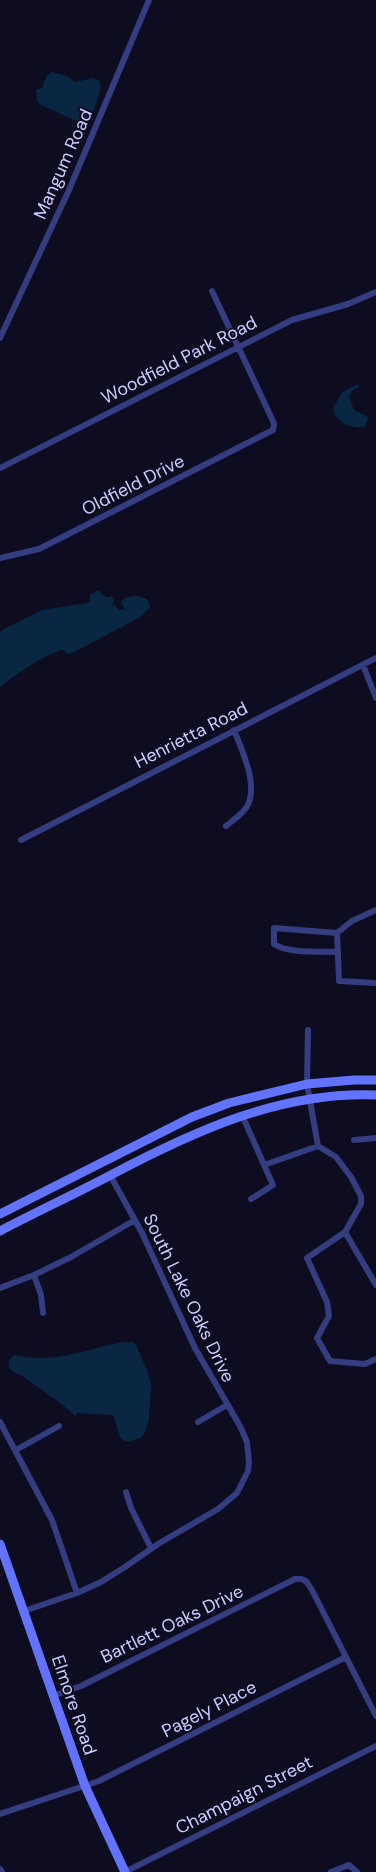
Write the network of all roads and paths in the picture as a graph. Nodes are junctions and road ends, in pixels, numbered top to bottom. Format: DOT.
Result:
graph roads {
  1 [pos="149,0"];
  2 [pos="212,291"];
  3 [pos="376,292"];
  4 [pos="0,338"];
  5 [pos="238,346"];
  6 [pos="0,468"];
  7 [pos="0,558"];
  8 [pos="376,658"];
  9 [pos="363,665"];
  10 [pos="376,698"];
  11 [pos="234,730"];
  12 [pos="226,826"];
  13 [pos="21,840"];
  14 [pos="376,910"];
  15 [pos="337,933"];
  16 [pos="338,952"];
  17 [pos="376,983"];
  18 [pos="308,1030"];
  19 [pos="376,1080"];
  20 [pos="308,1092"];
  21 [pos="376,1095"];
  22 [pos="242,1115"];
  23 [pos="192,1117"];
  24 [pos="199,1131"];
  25 [pos="376,1138"];
  26 [pos="354,1140"];
  27 [pos="318,1146"];
  28 [pos="264,1165"];
  29 [pos="110,1175"];
  30 [pos="250,1199"];
  31 [pos="1,1214"];
  32 [pos="135,1220"];
  33 [pos="4,1228"];
  34 [pos="345,1232"];
  35 [pos="34,1275"];
  36 [pos="376,1285"];
  37 [pos="0,1288"];
  38 [pos="43,1313"];
  39 [pos="376,1359"];
  40 [pos="227,1405"];
  41 [pos="0,1422"];
  42 [pos="198,1422"];
  43 [pos="59,1426"];
  44 [pos="16,1450"];
  45 [pos="126,1492"];
  46 [pos="0,1544"];
  47 [pos="151,1548"];
  48 [pos="77,1593"];
  49 [pos="24,1611"];
  50 [pos="346,1657"];
  51 [pos="54,1696"];
  52 [pos="376,1716"];
  53 [pos="376,1746"];
  54 [pos="85,1786"];
  55 [pos="0,1814"];
  56 [pos="0,1869"];
  57 [pos="2,1872"];
  58 [pos="125,1872"];
  59 [pos="331,1872"];
  60 [pos="357,1872"];
  1 -- 4 [label="street, Mangum Road"];
  2 -- 5 [label="street"];
  3 -- 5 [label="street, Woodfield Park Road"];
  5 -- 6 [label="street, Woodfield Park Road"];
  5 -- 7 [label="street, Oldfield Drive"];
  8 -- 9 [label="street, Henrietta Road"];
  9 -- 10 [label="street"];
  9 -- 11 [label="street, Henrietta Road"];
  11 -- 12 [label="street"];
  11 -- 13 [label="street, Henrietta Road"];
  14 -- 15 [label="street"];
  15 -- 16 [label="street"];
  15 -- 16 [label="street"];
  16 -- 17 [label="street"];
  18 -- 20 [label="street"];
  19 -- 20 [label="main road"];
  20 -- 21 [label="main road"];
  20 -- 22 [label="main road"];
  20 -- 23 [label="main road"];
  20 -- 27 [label="street"];
  22 -- 24 [label="main road"];
  22 -- 28 [label="street"];
  23 -- 24 [label="main road"];
  23 -- 31 [label="main road"];
  24 -- 29 [label="main road"];
  25 -- 26 [label="street"];
  27 -- 28 [label="street"];
  27 -- 34 [label="street"];
  28 -- 30 [label="street"];
  29 -- 32 [label="street, South Lake Oaks Drive"];
  29 -- 33 [label="main road"];
  31 -- 33 [label="main road"];
  32 -- 35 [label="street"];
  32 -- 40 [label="street, South Lake Oaks Drive"];
  34 -- 36 [label="street"];
  34 -- 39 [label="street"];
  35 -- 37 [label="street"];
  35 -- 38 [label="street"];
  40 -- 42 [label="street"];
  40 -- 47 [label="street, South Lake Oaks Drive"];
  41 -- 44 [label="street"];
  43 -- 44 [label="street"];
  44 -- 48 [label="street"];
  45 -- 47 [label="street"];
  46 -- 49 [label="main road, Elmore Road"];
  47 -- 48 [label="street"];
  48 -- 49 [label="street"];
  49 -- 51 [label="main road, Elmore Road"];
  50 -- 51 [label="street, Bartlett Oaks Drive"];
  50 -- 52 [label="street"];
  50 -- 54 [label="street, Pagely Place"];
  51 -- 54 [label="main road, Elmore Road"];
  53 -- 58 [label="street, Champaign Street"];
  54 -- 55 [label="street, Pagely Place"];
  54 -- 58 [label="main road, Elmore Road"];
  56 -- 57 [label="street"];
  59 -- 60 [label="street"];
}
